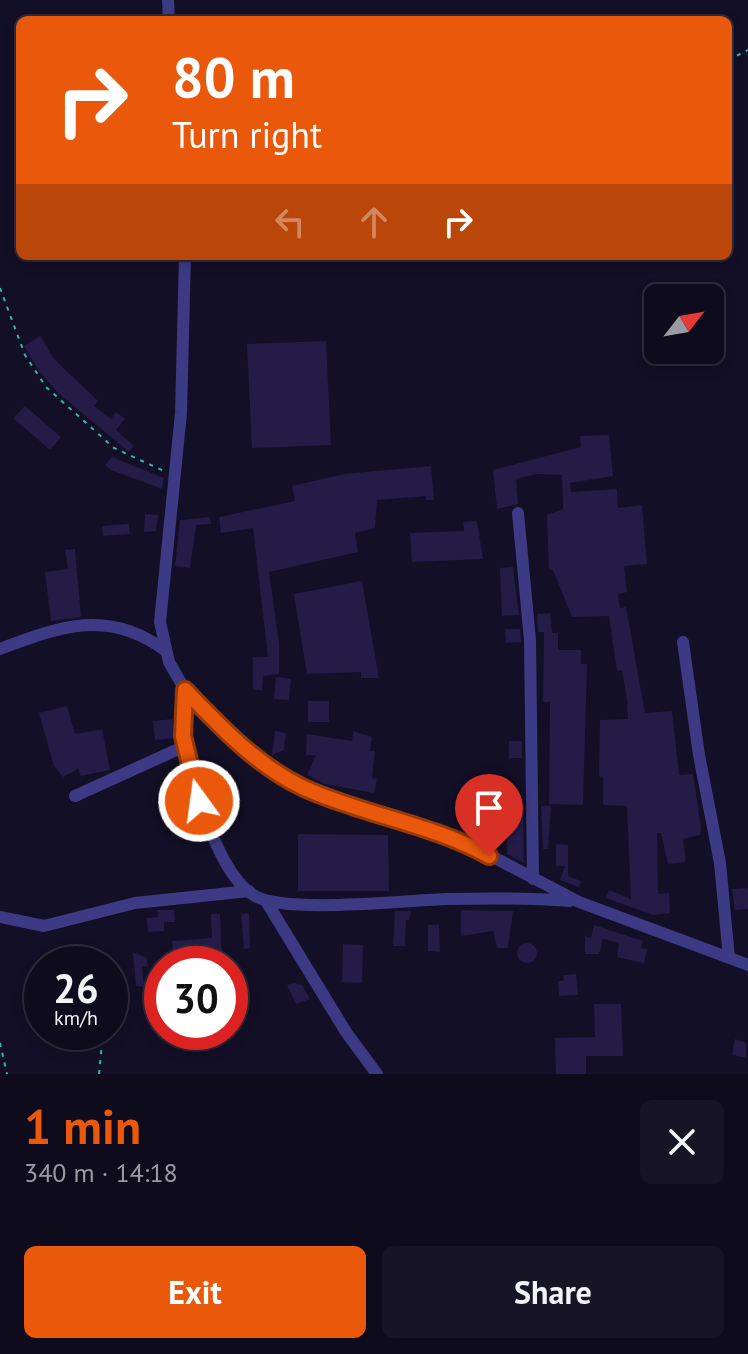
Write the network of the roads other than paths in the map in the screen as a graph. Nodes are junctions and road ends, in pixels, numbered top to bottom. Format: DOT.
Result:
graph roads {
  1 [pos="185,260"];
  2 [pos="518,513"];
  3 [pos="683,642"];
  4 [pos="0,649"];
  5 [pos="166,651"];
  6 [pos="185,690"];
  7 [pos="185,746"];
  8 [pos="75,796"];
  9 [pos="533,879"];
  10 [pos="249,891"];
  11 [pos="266,901"];
  12 [pos="579,902"];
  13 [pos="0,917"];
  14 [pos="729,958"];
  15 [pos="748,965"];
  16 [pos="377,1074"];
  1 -- 5 [label="street"];
  2 -- 9 [label="street"];
  3 -- 14 [label="street"];
  4 -- 5 [label="street"];
  5 -- 6 [label="street"];
  6 -- 7 [label="street"];
  6 -- 9 [label="street"];
  7 -- 8 [label="street"];
  7 -- 10 [label="street"];
  9 -- 12 [label="street"];
  10 -- 11 [label="street"];
  10 -- 13 [label="street"];
  11 -- 12 [label="street"];
  11 -- 16 [label="street"];
  12 -- 14 [label="street"];
  14 -- 15 [label="street"];
}
